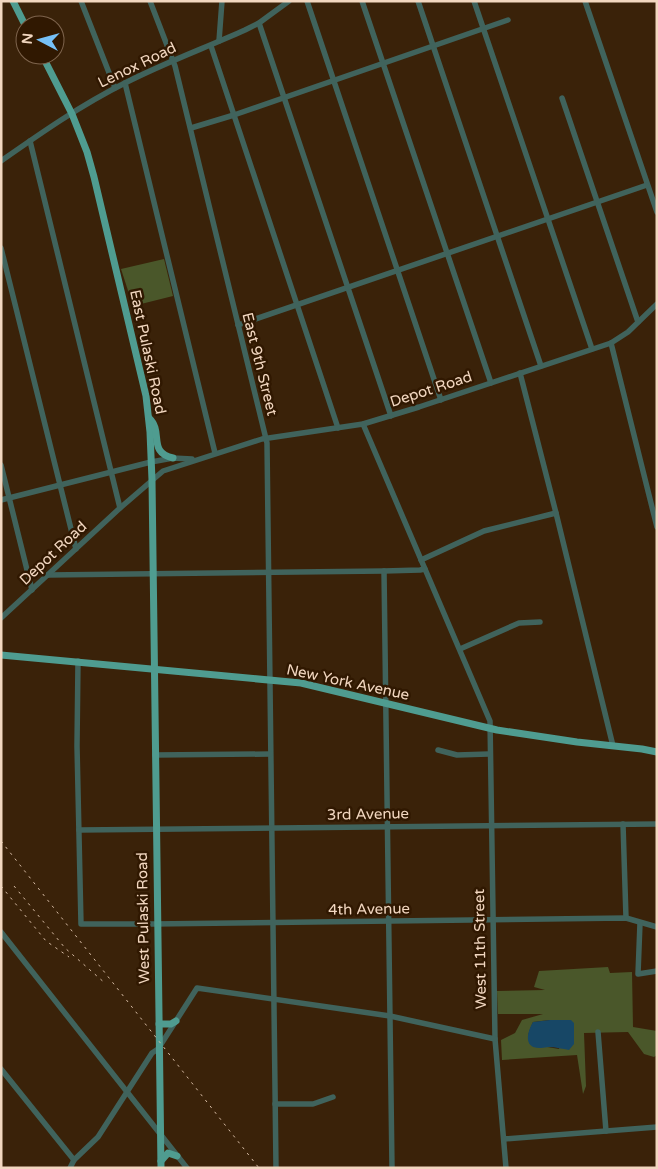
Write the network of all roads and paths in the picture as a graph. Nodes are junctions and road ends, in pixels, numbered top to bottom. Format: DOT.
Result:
graph roads {
  1 [pos="13,1"];
  2 [pos="81,1"];
  3 [pos="150,1"];
  4 [pos="222,1"];
  5 [pos="289,1"];
  6 [pos="307,1"];
  7 [pos="362,1"];
  8 [pos="418,1"];
  9 [pos="474,1"];
  10 [pos="585,1"];
  11 [pos="21,15"];
  12 [pos="508,20"];
  13 [pos="259,23"];
  14 [pos="484,29"];
  15 [pos="220,42"];
  16 [pos="210,46"];
  17 [pos="433,47"];
  18 [pos="173,61"];
  19 [pos="384,64"];
  20 [pos="47,65"];
  21 [pos="334,80"];
  22 [pos="125,83"];
  23 [pos="115,88"];
  24 [pos="284,97"];
  25 [pos="562,98"];
  26 [pos="72,114"];
  27 [pos="234,115"];
  28 [pos="191,128"];
  29 [pos="30,141"];
  30 [pos="1,161"];
  31 [pos="648,185"];
  32 [pos="597,202"];
  33 [pos="657,212"];
  34 [pos="548,220"];
  35 [pos="497,236"];
  36 [pos="1,248"];
  37 [pos="448,253"];
  38 [pos="398,271"];
  39 [pos="348,288"];
  40 [pos="657,304"];
  41 [pos="298,305"];
  42 [pos="638,322"];
  43 [pos="238,325"];
  44 [pos="611,343"];
  45 [pos="592,349"];
  46 [pos="541,366"];
  47 [pos="520,373"];
  48 [pos="491,383"];
  49 [pos="441,400"];
  50 [pos="391,416"];
  51 [pos="149,418"];
  52 [pos="363,424"];
  53 [pos="338,428"];
  54 [pos="265,438"];
  55 [pos="215,453"];
  56 [pos="173,458"];
  57 [pos="197,459"];
  58 [pos="151,462"];
  59 [pos="1,465"];
  60 [pos="112,473"];
  61 [pos="152,480"];
  62 [pos="60,485"];
  63 [pos="9,498"];
  64 [pos="1,500"];
  65 [pos="120,508"];
  66 [pos="556,513"];
  67 [pos="657,527"];
  68 [pos="76,549"];
  69 [pos="421,560"];
  70 [pos="424,568"];
  71 [pos="384,571"];
  72 [pos="269,573"];
  73 [pos="152,574"];
  74 [pos="48,575"];
  75 [pos="32,590"];
  76 [pos="1,618"];
  77 [pos="540,622"];
  78 [pos="460,649"];
  79 [pos="1,655"];
  80 [pos="78,662"];
  81 [pos="154,668"];
  82 [pos="270,680"];
  83 [pos="386,704"];
  84 [pos="490,728"];
  85 [pos="613,746"];
  86 [pos="438,750"];
  87 [pos="657,752"];
  88 [pos="270,754"];
  89 [pos="489,754"];
  90 [pos="155,755"];
  91 [pos="490,824"];
  92 [pos="623,824"];
  93 [pos="657,824"];
  94 [pos="388,826"];
  95 [pos="272,828"];
  96 [pos="156,829"];
  97 [pos="79,830"];
  98 [pos="626,918"];
  99 [pos="493,920"];
  100 [pos="389,922"];
  101 [pos="273,923"];
  102 [pos="640,923"];
  103 [pos="157,924"];
  104 [pos="657,927"];
  105 [pos="1,932"];
  106 [pos="657,971"];
  107 [pos="273,998"];
  108 [pos="390,1016"];
  109 [pos="176,1021"];
  110 [pos="159,1024"];
  111 [pos="598,1032"];
  112 [pos="495,1039"];
  113 [pos="160,1046"];
  114 [pos="1,1069"];
  115 [pos="127,1092"];
  116 [pos="333,1097"];
  117 [pos="275,1104"];
  118 [pos="657,1127"];
  119 [pos="606,1131"];
  120 [pos="160,1133"];
  121 [pos="504,1139"];
  122 [pos="178,1156"];
  123 [pos="74,1160"];
  124 [pos="161,1165"];
  125 [pos="70,1168"];
  126 [pos="187,1168"];
  127 [pos="276,1168"];
  128 [pos="392,1168"];
  129 [pos="506,1168"];
  1 -- 11 [label="main road"];
  2 -- 23 [label="street"];
  3 -- 18 [label="street, East 9th Street"];
  4 -- 15 [label="street"];
  5 -- 13 [label="street, Lenox Road"];
  6 -- 21 [label="street"];
  7 -- 19 [label="street"];
  8 -- 17 [label="street"];
  9 -- 14 [label="street"];
  10 -- 31 [label="street"];
  12 -- 14 [label="street"];
  13 -- 15 [label="street, Lenox Road"];
  13 -- 24 [label="street"];
  14 -- 17 [label="street"];
  14 -- 34 [label="street"];
  15 -- 16 [label="street, Lenox Road"];
  16 -- 18 [label="street, Lenox Road"];
  16 -- 27 [label="street"];
  17 -- 19 [label="street"];
  17 -- 35 [label="street"];
  18 -- 22 [label="street, Lenox Road"];
  18 -- 28 [label="street, East 9th Street"];
  19 -- 21 [label="street"];
  19 -- 37 [label="street"];
  20 -- 26 [label="main road, East Pulaski Road"];
  21 -- 24 [label="street"];
  21 -- 38 [label="street"];
  22 -- 23 [label="street, Lenox Road"];
  22 -- 55 [label="street"];
  23 -- 26 [label="street, Lenox Road"];
  24 -- 27 [label="street"];
  24 -- 39 [label="street"];
  25 -- 32 [label="street"];
  26 -- 29 [label="street, Lenox Road"];
  26 -- 51 [label="main road, East Pulaski Road"];
  27 -- 28 [label="street"];
  27 -- 41 [label="street"];
  28 -- 43 [label="street, East 9th Street"];
  29 -- 30 [label="street, Lenox Road"];
  29 -- 60 [label="street"];
  31 -- 32 [label="street"];
  31 -- 33 [label="street"];
  32 -- 34 [label="street"];
  32 -- 42 [label="street"];
  34 -- 35 [label="street"];
  34 -- 45 [label="street"];
  35 -- 37 [label="street"];
  35 -- 46 [label="street"];
  36 -- 62 [label="street"];
  37 -- 38 [label="street"];
  37 -- 48 [label="street"];
  38 -- 39 [label="street"];
  38 -- 49 [label="street"];
  39 -- 41 [label="street"];
  39 -- 50 [label="street"];
  40 -- 42 [label="street, Depot Road"];
  41 -- 43 [label="street"];
  41 -- 53 [label="street"];
  42 -- 44 [label="street, Depot Road"];
  43 -- 54 [label="street, East 9th Street"];
  44 -- 45 [label="street, Depot Road"];
  44 -- 67 [label="street"];
  45 -- 46 [label="street, Depot Road"];
  46 -- 47 [label="street, Depot Road"];
  47 -- 48 [label="street, Depot Road"];
  47 -- 66 [label="street"];
  48 -- 49 [label="street, Depot Road"];
  49 -- 50 [label="street, Depot Road"];
  50 -- 52 [label="street, Depot Road"];
  51 -- 56 [label="main road"];
  51 -- 58 [label="main road, East Pulaski Road"];
  52 -- 53 [label="street, Depot Road"];
  52 -- 69 [label="street, West 11th Street"];
  53 -- 54 [label="street, Depot Road"];
  54 -- 55 [label="street, Depot Road"];
  54 -- 72 [label="street, East 9th Street"];
  55 -- 57 [label="street, Depot Road"];
  56 -- 57 [label="street, Depot Road"];
  56 -- 58 [label="street, Depot Road"];
  57 -- 61 [label="street, Depot Road"];
  58 -- 60 [label="street, Depot Road"];
  58 -- 61 [label="main road, East Pulaski Road"];
  59 -- 63 [label="street"];
  60 -- 62 [label="street, Depot Road"];
  60 -- 65 [label="street"];
  61 -- 65 [label="street, Depot Road"];
  61 -- 73 [label="main road, East Pulaski Road"];
  62 -- 63 [label="street, Depot Road"];
  62 -- 68 [label="street"];
  63 -- 64 [label="street, Depot Road"];
  63 -- 75 [label="street"];
  65 -- 68 [label="street, Depot Road"];
  66 -- 69 [label="street"];
  66 -- 85 [label="street"];
  68 -- 74 [label="street, Depot Road"];
  69 -- 70 [label="street, West 11th Street"];
  70 -- 71 [label="street"];
  70 -- 78 [label="street, West 11th Street"];
  71 -- 72 [label="street"];
  71 -- 83 [label="street"];
  72 -- 73 [label="street"];
  72 -- 82 [label="street, East 9th Street"];
  73 -- 74 [label="street"];
  73 -- 81 [label="main road, East Pulaski Road"];
  74 -- 75 [label="street, Depot Road"];
  75 -- 76 [label="street, Depot Road"];
  77 -- 78 [label="street"];
  78 -- 84 [label="street, West 11th Street"];
  79 -- 80 [label="main road, New York Avenue"];
  80 -- 81 [label="main road, New York Avenue"];
  80 -- 97 [label="street"];
  81 -- 82 [label="main road, New York Avenue"];
  81 -- 90 [label="main road, West Pulaski Road"];
  82 -- 83 [label="main road, New York Avenue"];
  82 -- 88 [label="street, East 9th Street"];
  83 -- 84 [label="main road, New York Avenue"];
  83 -- 94 [label="street"];
  84 -- 85 [label="main road, New York Avenue"];
  84 -- 89 [label="street, West 11th Street"];
  85 -- 87 [label="main road, New York Avenue"];
  86 -- 89 [label="street"];
  88 -- 90 [label="street"];
  88 -- 95 [label="street, East 9th Street"];
  89 -- 91 [label="street, West 11th Street"];
  90 -- 96 [label="main road, West Pulaski Road"];
  91 -- 92 [label="street, 3rd Avenue"];
  91 -- 94 [label="street, 3rd Avenue"];
  91 -- 99 [label="street, West 11th Street"];
  92 -- 93 [label="street, 3rd Avenue"];
  92 -- 98 [label="street"];
  94 -- 95 [label="street, 3rd Avenue"];
  94 -- 100 [label="street"];
  95 -- 96 [label="street, 3rd Avenue"];
  95 -- 101 [label="street, East 9th Street"];
  96 -- 97 [label="street, 3rd Avenue"];
  96 -- 103 [label="main road, West Pulaski Road"];
  97 -- 103 [label="street, 4th Avenue"];
  98 -- 99 [label="street, 4th Avenue"];
  98 -- 102 [label="street, 4th Avenue"];
  99 -- 100 [label="street, 4th Avenue"];
  99 -- 112 [label="street, West 11th Street"];
  100 -- 101 [label="street, 4th Avenue"];
  100 -- 108 [label="street"];
  101 -- 103 [label="street, 4th Avenue"];
  101 -- 107 [label="street, East 9th Street"];
  102 -- 104 [label="street, 4th Avenue"];
  102 -- 106 [label="street"];
  103 -- 110 [label="main road, West Pulaski Road"];
  105 -- 115 [label="street"];
  107 -- 108 [label="street"];
  107 -- 109 [label="street"];
  107 -- 117 [label="street, East 9th Street"];
  108 -- 112 [label="street"];
  108 -- 128 [label="street"];
  109 -- 110 [label="main road"];
  109 -- 113 [label="street"];
  110 -- 113 [label="main road, West Pulaski Road"];
  111 -- 119 [label="street"];
  112 -- 121 [label="street, West 11th Street"];
  113 -- 115 [label="street"];
  113 -- 120 [label="main road, West Pulaski Road"];
  114 -- 123 [label="street"];
  115 -- 120 [label="street"];
  115 -- 123 [label="street"];
  116 -- 117 [label="street"];
  117 -- 127 [label="street, East 9th Street"];
  118 -- 119 [label="street"];
  119 -- 121 [label="street"];
  120 -- 122 [label="street"];
  120 -- 124 [label="main road, West Pulaski Road"];
  121 -- 129 [label="street, West 11th Street"];
  122 -- 124 [label="main road"];
  122 -- 126 [label="street"];
  123 -- 125 [label="street"];
}
